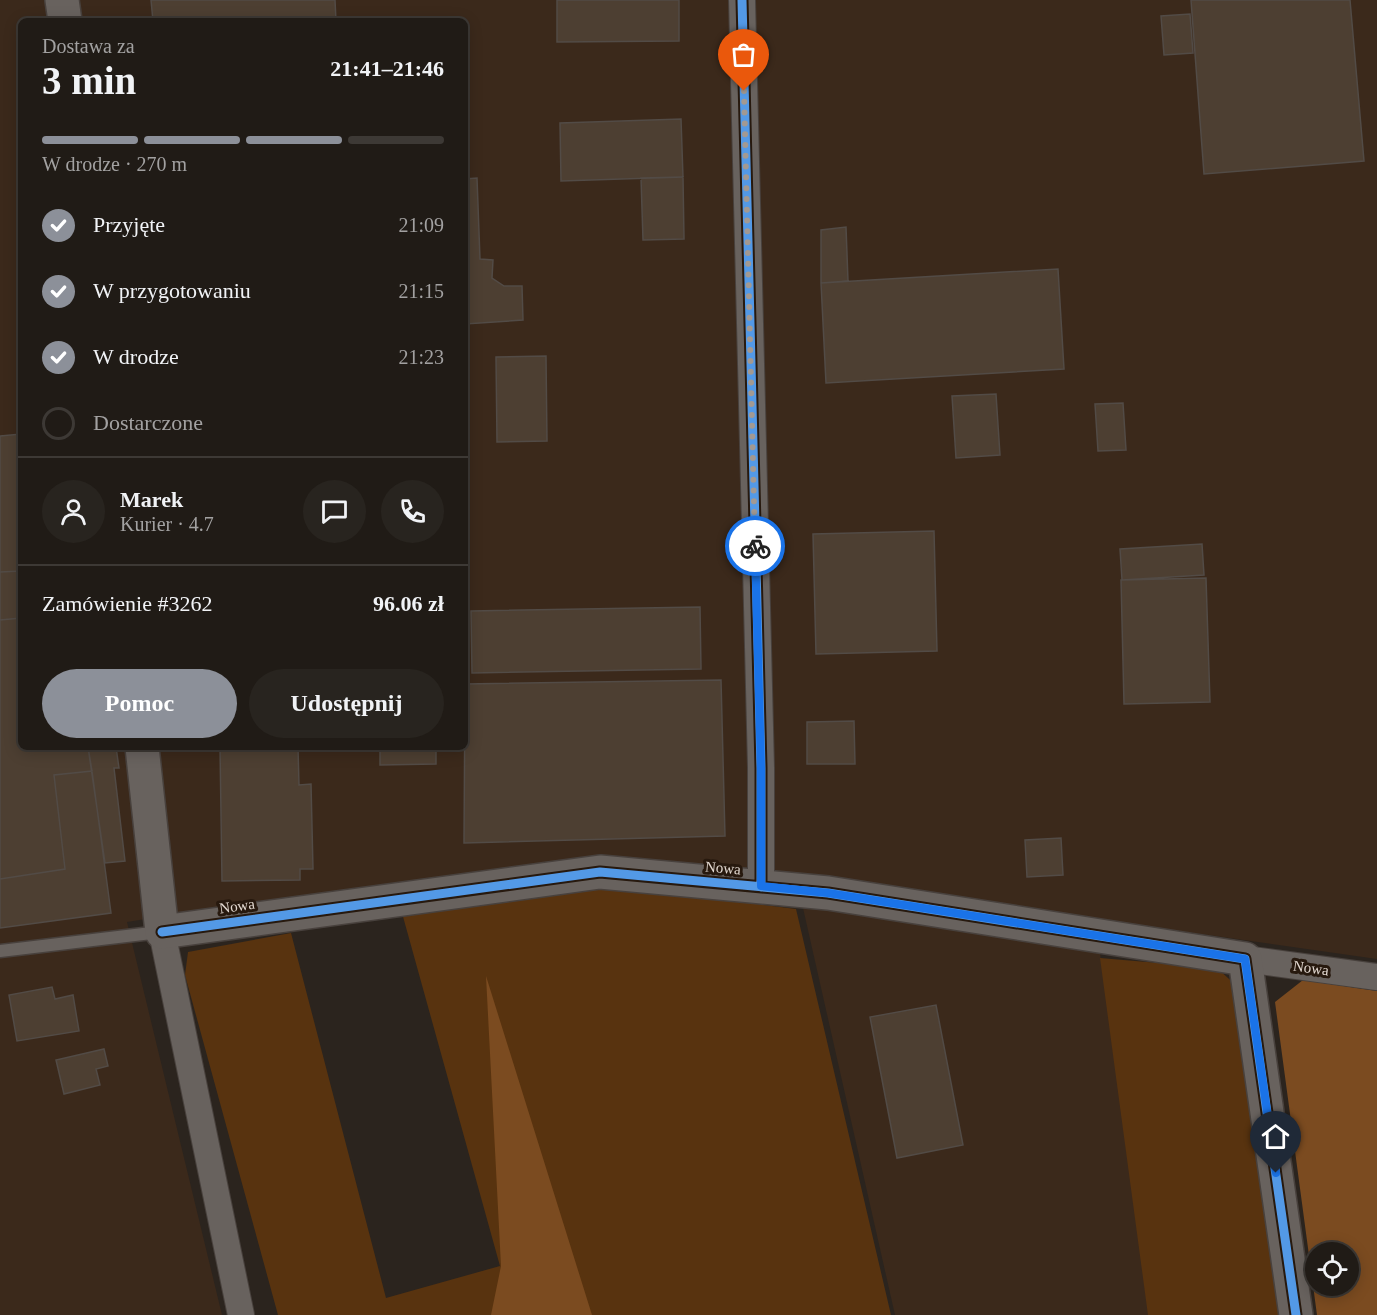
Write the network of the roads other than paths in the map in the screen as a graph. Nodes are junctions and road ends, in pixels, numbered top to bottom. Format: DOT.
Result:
graph roads {
  1 [pos="63,0"];
  2 [pos="742,0"];
  3 [pos="65,18"];
  4 [pos="142,750"];
  5 [pos="761,886"];
  6 [pos="162,932"];
  7 [pos="0,951"];
  8 [pos="1245,959"];
  9 [pos="1377,977"];
  10 [pos="241,1315"];
  11 [pos="1296,1315"];
  1 -- 3 [label="street"];
  2 -- 5 [label="street"];
  4 -- 6 [label="street"];
  5 -- 6 [label="street, Nowa"];
  5 -- 8 [label="street, Nowa"];
  6 -- 7 [label="lane"];
  6 -- 10 [label="street"];
  8 -- 9 [label="street, Nowa"];
  8 -- 11 [label="street"];
}
